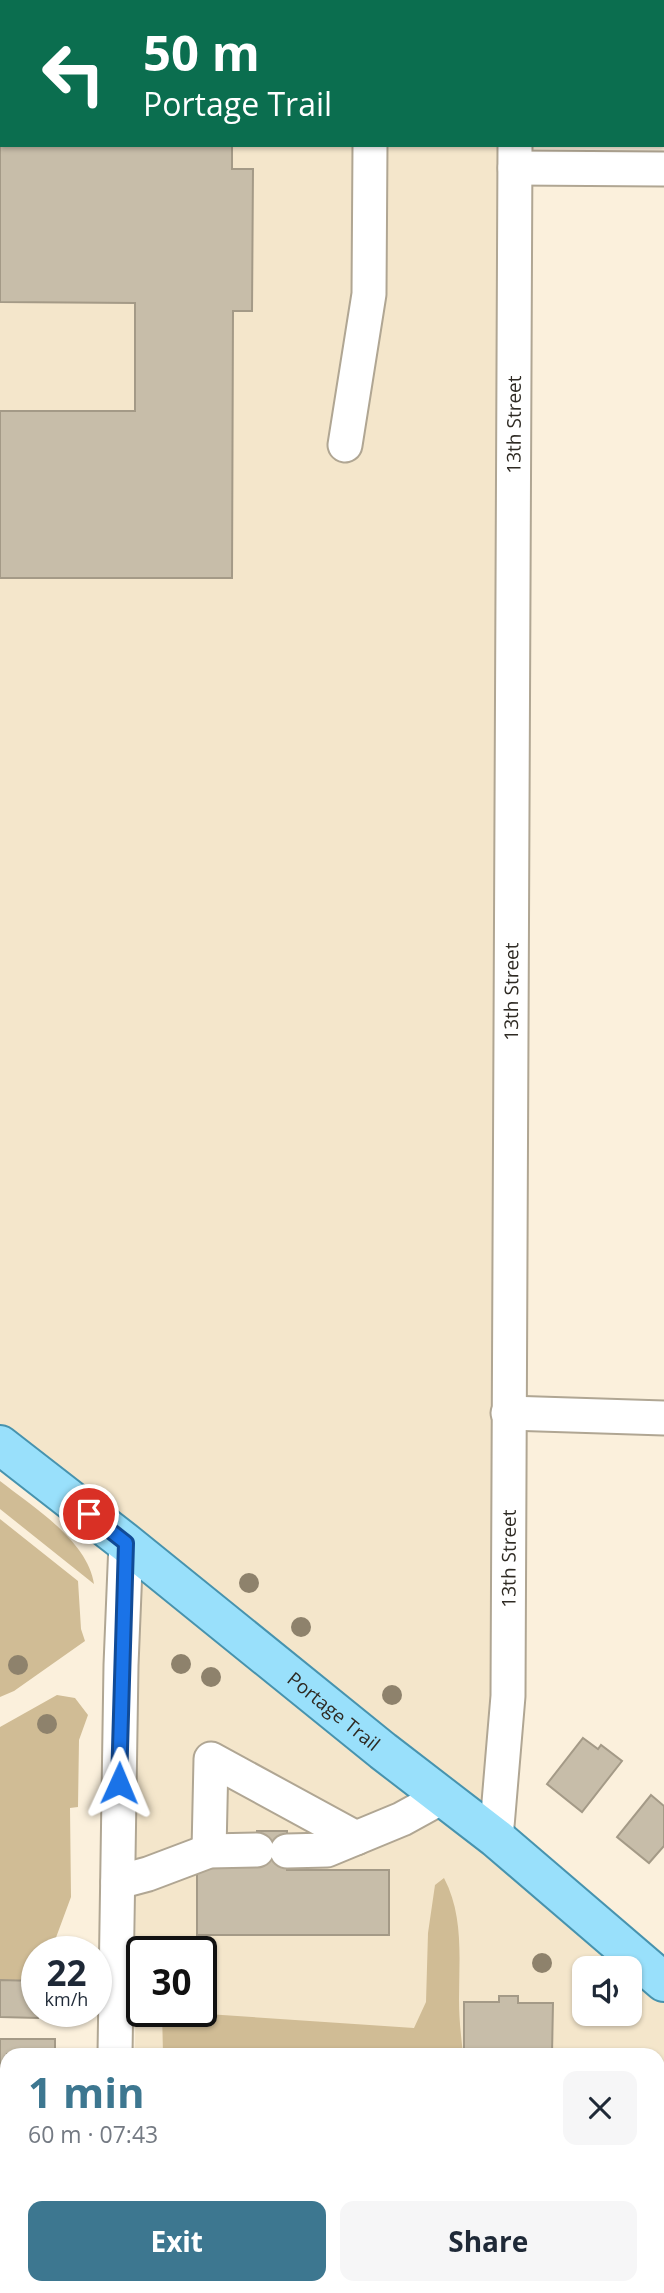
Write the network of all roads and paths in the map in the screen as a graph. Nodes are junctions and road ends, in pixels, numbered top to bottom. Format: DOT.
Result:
graph roads {
  1 [pos="370,147"];
  2 [pos="515,157"];
  3 [pos="664,170"];
  4 [pos="345,445"];
  5 [pos="508,1413"];
  6 [pos="664,1418"];
  7 [pos="0,1444"];
  8 [pos="126,1543"];
  9 [pos="442,1797"];
  10 [pos="356,1838"];
  11 [pos="496,1838"];
  12 [pos="209,1851"];
  13 [pos="118,1882"];
  14 [pos="664,1982"];
  15 [pos="115,2048"];
  1 -- 4 [label="street"];
  2 -- 3 [label="street"];
  2 -- 5 [label="street, 13th Street"];
  5 -- 6 [label="street"];
  5 -- 11 [label="street, 13th Street"];
  7 -- 8 [label="main road, Portage Trail"];
  8 -- 9 [label="main road, Portage Trail"];
  8 -- 13 [label="street"];
  9 -- 10 [label="street"];
  9 -- 11 [label="main road, Portage Trail"];
  10 -- 12 [label="street"];
  10 -- 12 [label="street"];
  11 -- 14 [label="main road, Portage Trail"];
  12 -- 13 [label="street"];
  13 -- 15 [label="street"];
}
